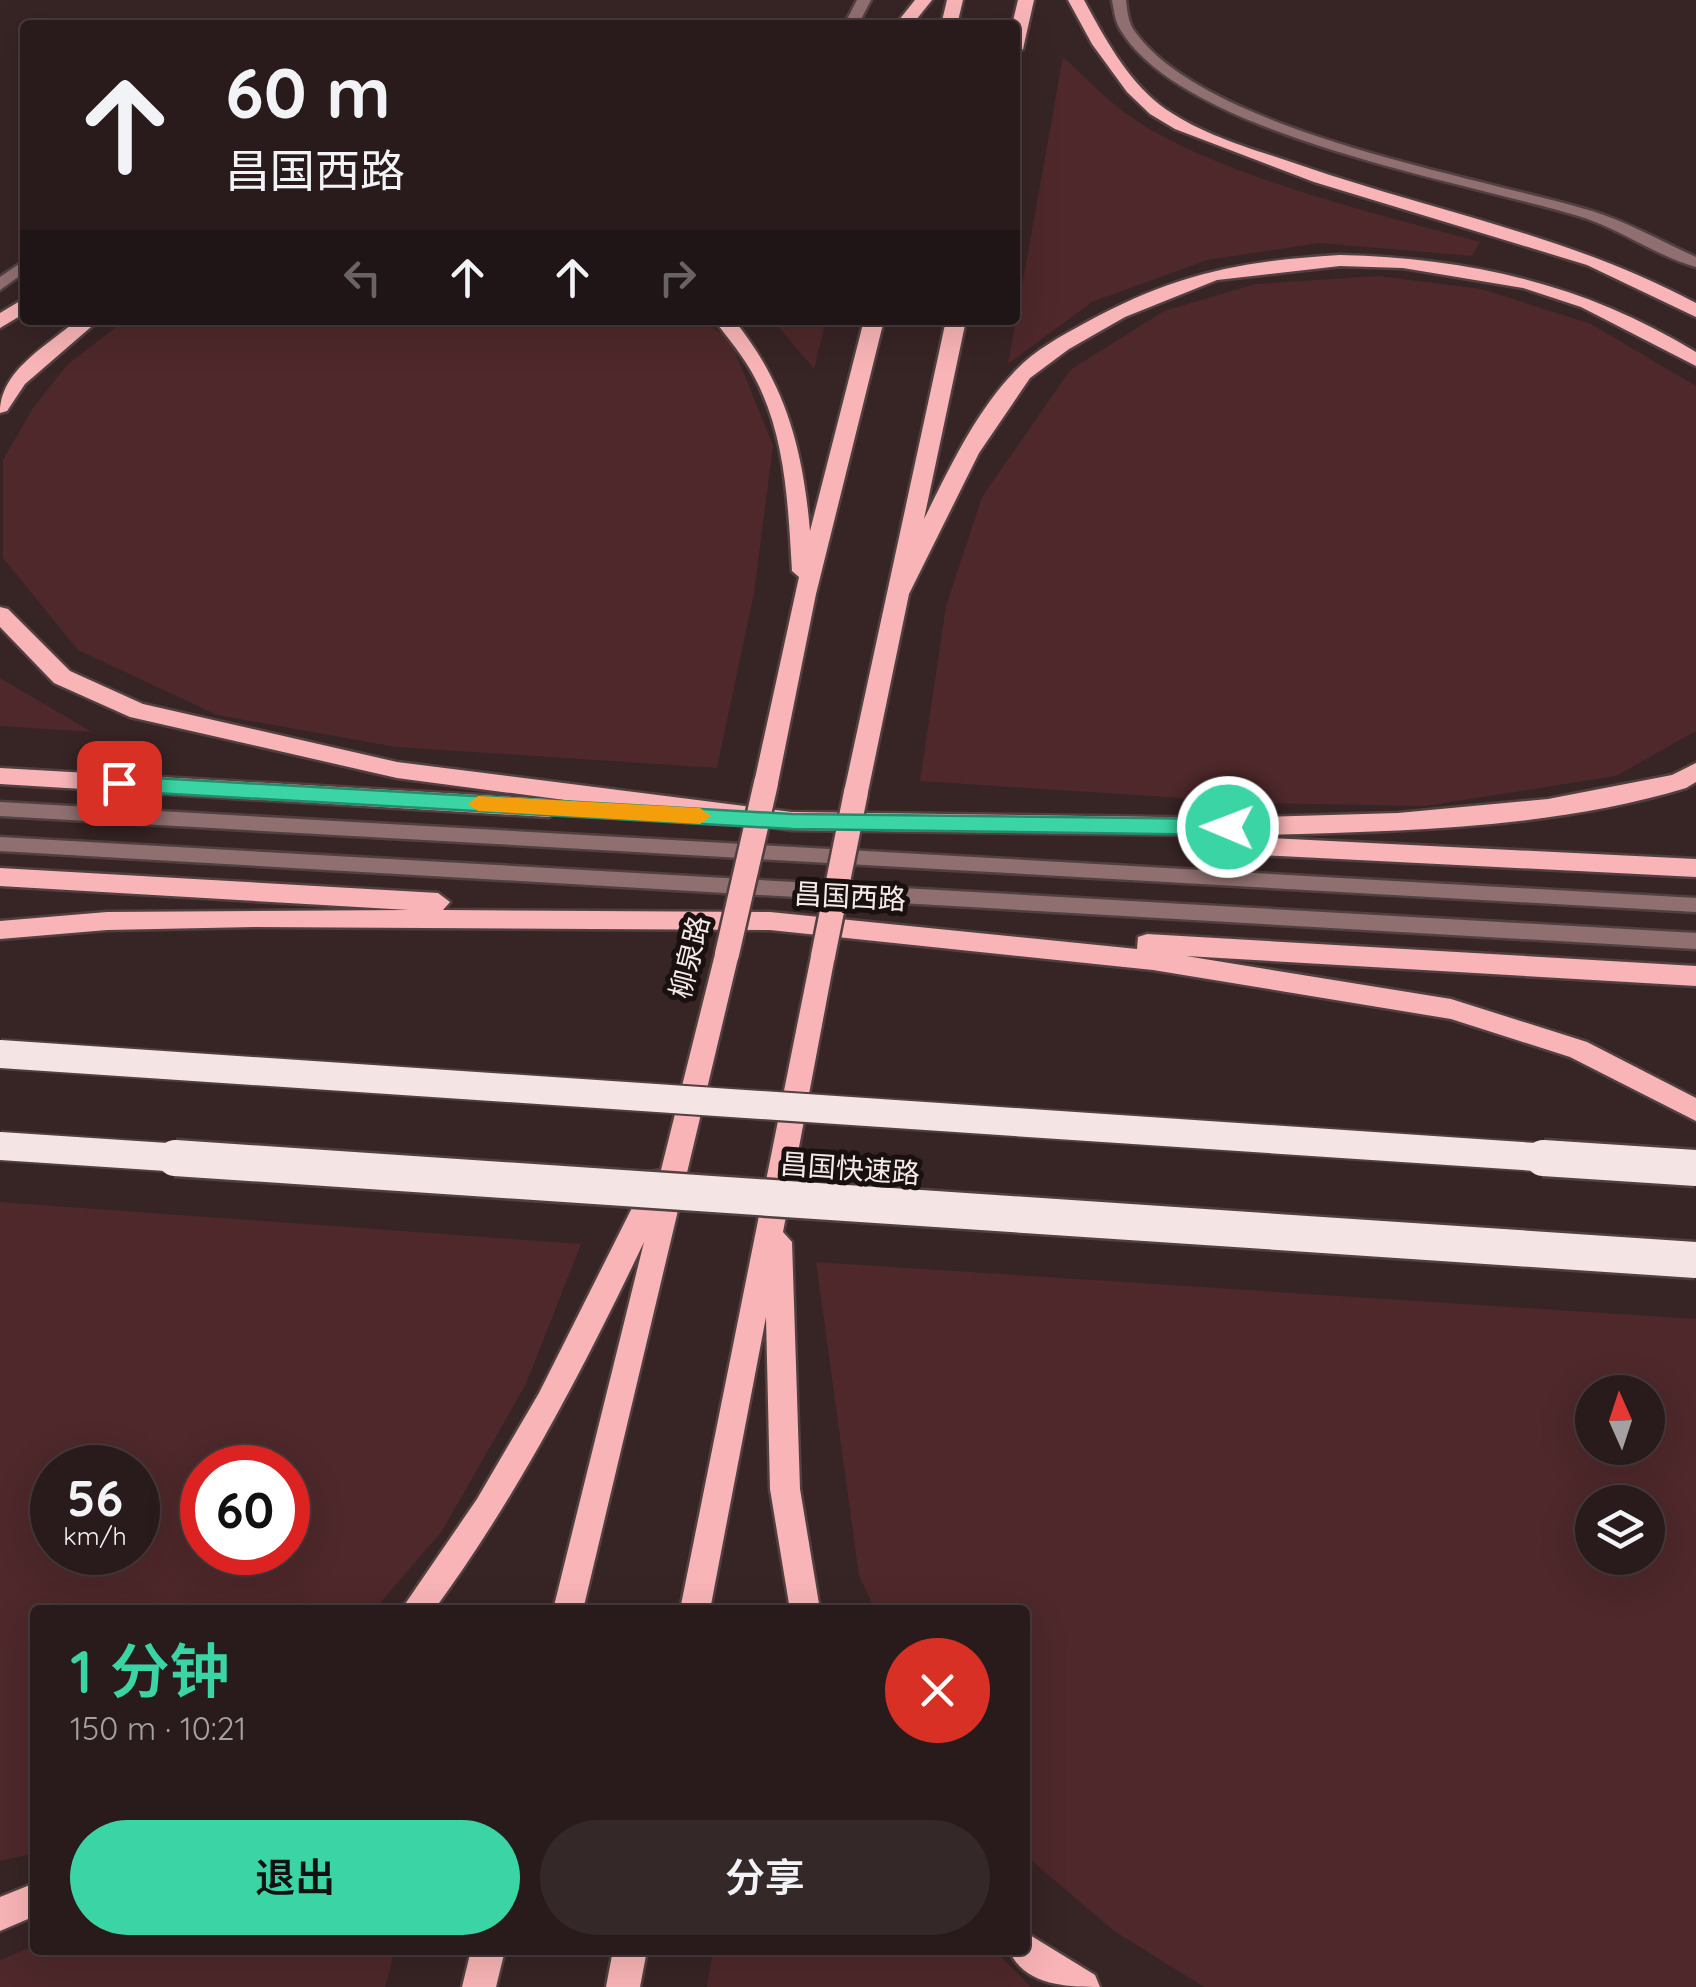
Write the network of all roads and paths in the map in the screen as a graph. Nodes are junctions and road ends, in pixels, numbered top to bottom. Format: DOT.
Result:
graph roads {
  1 [pos="924,0"];
  2 [pos="1026,0"];
  3 [pos="1076,0"];
  4 [pos="1119,0"];
  5 [pos="908,20"];
  6 [pos="1020,26"];
  7 [pos="1696,263"];
  8 [pos="20,268"];
  9 [pos="0,285"];
  10 [pos="1696,311"];
  11 [pos="83,325"];
  12 [pos="729,325"];
  13 [pos="873,325"];
  14 [pos="955,325"];
  15 [pos="1696,360"];
  16 [pos="0,407"];
  17 [pos="805,594"];
  18 [pos="893,604"];
  19 [pos="0,614"];
  20 [pos="1696,771"];
  21 [pos="0,776"];
  22 [pos="0,809"];
  23 [pos="792,822"];
  24 [pos="0,844"];
  25 [pos="1696,868"];
  26 [pos="0,876"];
  27 [pos="1696,905"];
  28 [pos="770,922"];
  29 [pos="0,930"];
  30 [pos="1696,940"];
  31 [pos="1696,976"];
  32 [pos="0,1054"];
  33 [pos="1696,1110"];
  34 [pos="682,1130"];
  35 [pos="784,1143"];
  36 [pos="0,1146"];
  37 [pos="1696,1168"];
  38 [pos="1696,1260"];
  39 [pos="420,1605"];
  40 [pos="569,1605"];
  41 [pos="696,1605"];
  42 [pos="804,1605"];
  43 [pos="30,1901"];
  44 [pos="0,1914"];
  45 [pos="1030,1952"];
  46 [pos="487,1955"];
  47 [pos="629,1955"];
  48 [pos="479,1987"];
  49 [pos="623,1987"];
  50 [pos="1083,1987"];
  1 -- 5 [label="main road"];
  2 -- 6 [label="main road"];
  3 -- 10 [label="main road"];
  4 -- 7 [label="lane"];
  8 -- 9 [label="lane"];
  11 -- 16 [label="main road"];
  12 -- 17 [label="main road"];
  13 -- 17 [label="main road, 柳泉路"];
  14 -- 18 [label="main road"];
  15 -- 18 [label="main road"];
  17 -- 34 [label="main road, 柳泉路, bridge"];
  18 -- 35 [label="main road, bridge"];
  19 -- 23 [label="main road"];
  20 -- 23 [label="main road"];
  21 -- 23 [label="main road"];
  22 -- 27 [label="lane"];
  23 -- 25 [label="main road"];
  24 -- 30 [label="lane"];
  26 -- 28 [label="main road, 昌国西路"];
  28 -- 29 [label="main road"];
  28 -- 31 [label="main road, 昌国西路"];
  28 -- 33 [label="main road"];
  32 -- 37 [label="highway, 昌国快速路, bridge"];
  34 -- 39 [label="main road"];
  34 -- 40 [label="main road, 柳泉路"];
  35 -- 41 [label="main road"];
  35 -- 42 [label="main road"];
  36 -- 38 [label="highway, 昌国快速路, bridge"];
  43 -- 44 [label="main road"];
  45 -- 50 [label="main road"];
  46 -- 48 [label="main road"];
  47 -- 49 [label="main road"];
}
